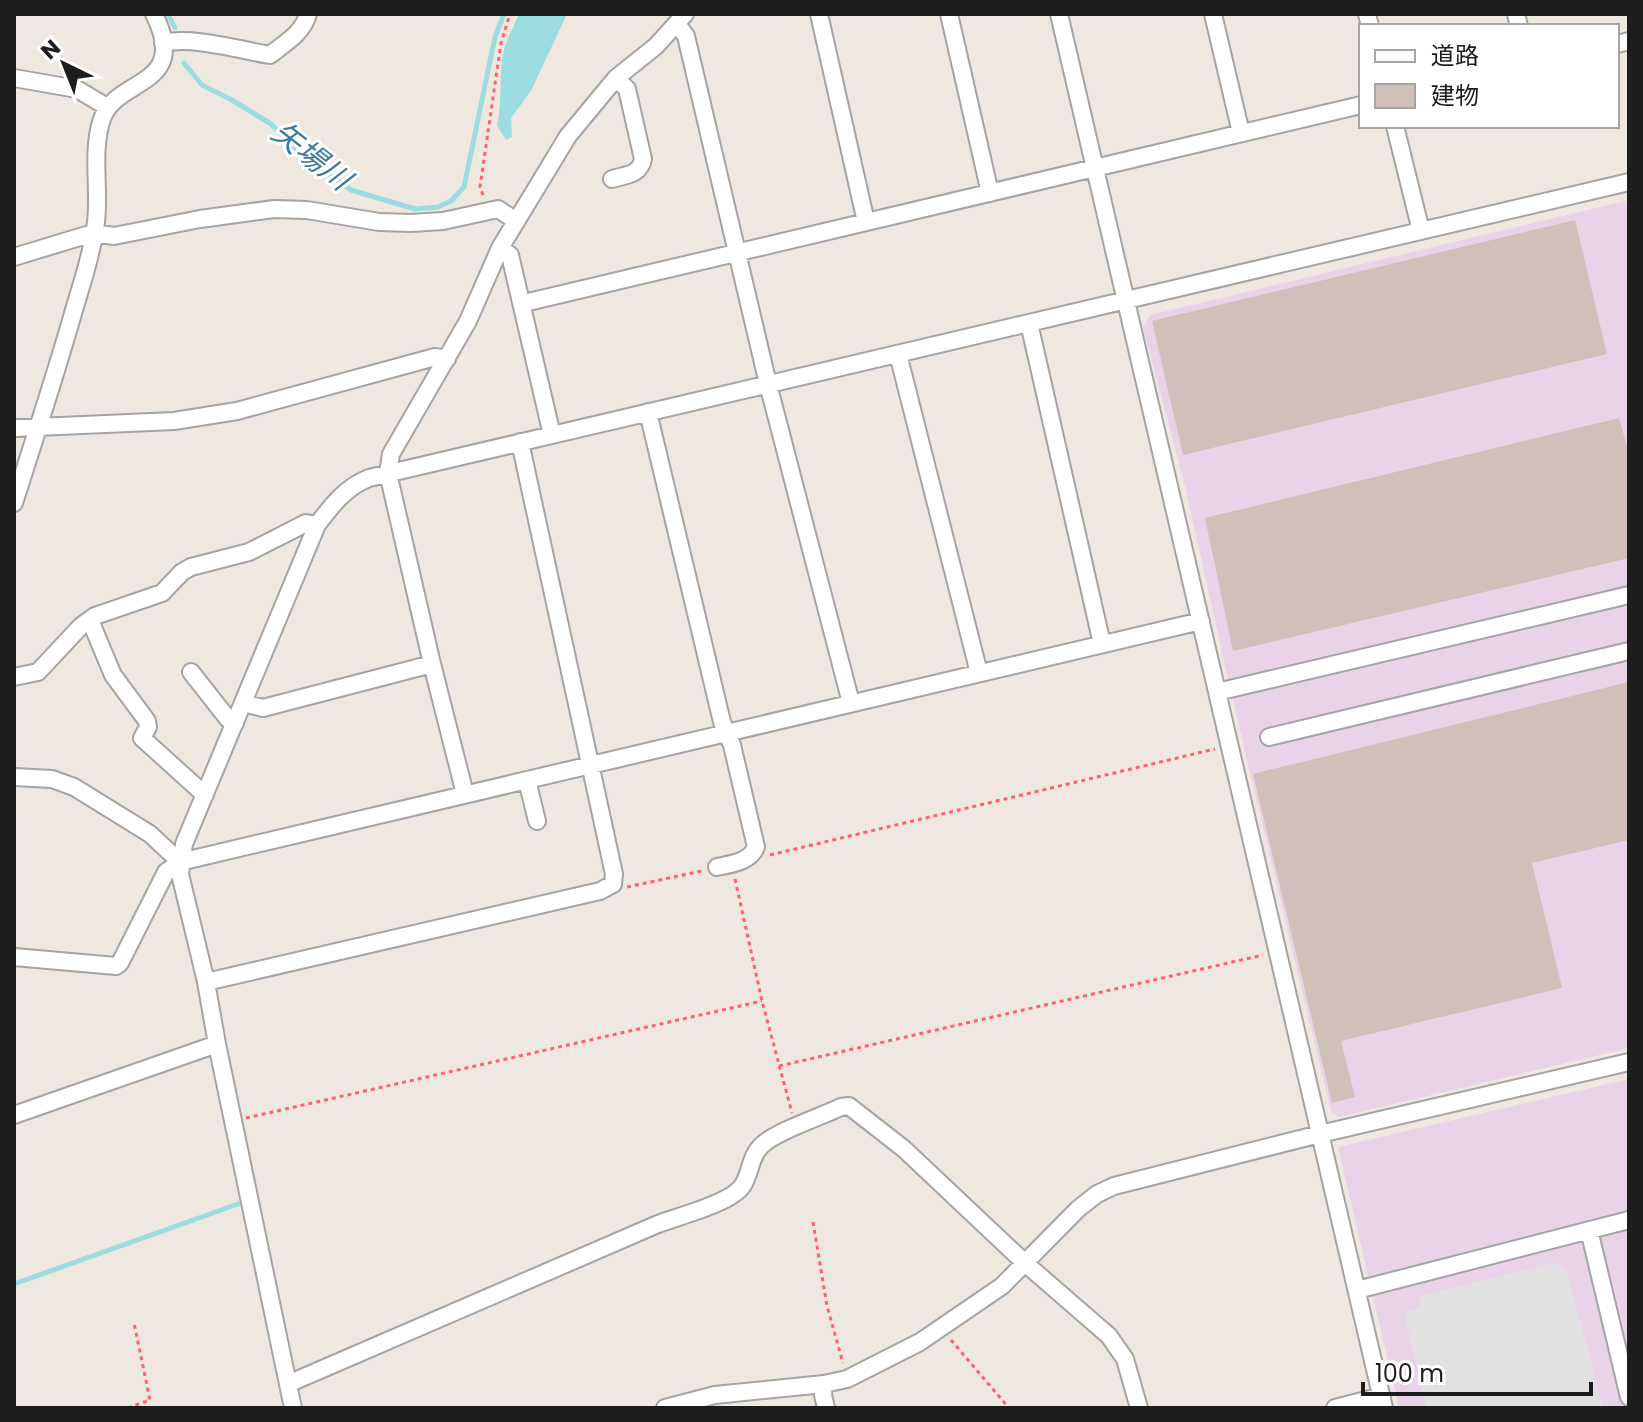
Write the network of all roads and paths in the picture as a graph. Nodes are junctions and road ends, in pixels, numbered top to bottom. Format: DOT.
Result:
graph roads {
  1 [pos="154,14"];
  2 [pos="308,14"];
  3 [pos="510,14"];
  4 [pos="819,14"];
  5 [pos="949,14"];
  6 [pos="1059,14"];
  7 [pos="1213,14"];
  8 [pos="681,19"];
  9 [pos="163,43"];
  10 [pos="14,78"];
  11 [pos="616,78"];
  12 [pos="1359,105"];
  13 [pos="107,107"];
  14 [pos="1395,128"];
  15 [pos="1241,133"];
  16 [pos="1095,168"];
  17 [pos="612,179"];
  18 [pos="1629,182"];
  19 [pos="990,193"];
  20 [pos="490,210"];
  21 [pos="516,221"];
  22 [pos="866,222"];
  23 [pos="1421,231"];
  24 [pos="93,233"];
  25 [pos="500,248"];
  26 [pos="738,253"];
  27 [pos="14,257"];
  28 [pos="1126,300"];
  29 [pos="524,303"];
  30 [pos="1029,323"];
  31 [pos="898,354"];
  32 [pos="447,359"];
  33 [pos="768,384"];
  34 [pos="648,412"];
  35 [pos="14,428"];
  36 [pos="38,428"];
  37 [pos="552,435"];
  38 [pos="520,442"];
  39 [pos="388,473"];
  40 [pos="14,503"];
  41 [pos="317,525"];
  42 [pos="1629,595"];
  43 [pos="90,620"];
  44 [pos="1201,621"];
  45 [pos="1102,644"];
  46 [pos="1629,651"];
  47 [pos="432,664"];
  48 [pos="191,672"];
  49 [pos="979,673"];
  50 [pos="14,677"];
  51 [pos="1217,692"];
  52 [pos="243,703"];
  53 [pos="851,703"];
  54 [pos="235,723"];
  55 [pos="726,733"];
  56 [pos="1269,737"];
  57 [pos="1230,746"];
  58 [pos="591,765"];
  59 [pos="14,777"];
  60 [pos="527,780"];
  61 [pos="465,794"];
  62 [pos="205,795"];
  63 [pos="537,821"];
  64 [pos="754,854"];
  65 [pos="180,862"];
  66 [pos="725,865"];
  67 [pos="613,884"];
  68 [pos="1278,952"];
  69 [pos="14,957"];
  70 [pos="206,982"];
  71 [pos="762,1001"];
  72 [pos="217,1044"];
  73 [pos="1629,1062"];
  74 [pos="779,1066"];
  75 [pos="14,1115"];
  76 [pos="235,1121"];
  77 [pos="798,1127"];
  78 [pos="1320,1134"];
  79 [pos="1629,1220"];
  80 [pos="813,1222"];
  81 [pos="1589,1230"];
  82 [pos="1026,1264"];
  83 [pos="1357,1290"];
  84 [pos="134,1323"];
  85 [pos="941,1328"];
  86 [pos="847,1379"];
  87 [pos="290,1383"];
  88 [pos="824,1384"];
  89 [pos="1629,1397"];
  90 [pos="1383,1402"];
  91 [pos="128,1408"];
  92 [pos="293,1408"];
  93 [pos="665,1408"];
  94 [pos="826,1408"];
  95 [pos="1009,1408"];
  96 [pos="1139,1408"];
  97 [pos="1335,1408"];
  1 -- 9 [label="street"];
  2 -- 9 [label="street"];
  3 -- 20 [label="path"];
  4 -- 22 [label="street"];
  5 -- 19 [label="street"];
  6 -- 16 [label="street"];
  7 -- 15 [label="street"];
  8 -- 11 [label="street"];
  8 -- 26 [label="street"];
  9 -- 13 [label="street"];
  10 -- 13 [label="street"];
  11 -- 17 [label="street"];
  11 -- 21 [label="street"];
  12 -- 15 [label="street"];
  13 -- 24 [label="street"];
  14 -- 23 [label="street"];
  15 -- 16 [label="street"];
  16 -- 19 [label="street"];
  16 -- 28 [label="street"];
  18 -- 23 [label="street"];
  19 -- 22 [label="street"];
  20 -- 21 [label="street"];
  20 -- 24 [label="street"];
  21 -- 25 [label="street"];
  22 -- 26 [label="street"];
  23 -- 28 [label="street"];
  24 -- 27 [label="street"];
  24 -- 36 [label="street"];
  25 -- 29 [label="street"];
  25 -- 32 [label="street"];
  26 -- 29 [label="street"];
  26 -- 33 [label="street"];
  28 -- 30 [label="street"];
  28 -- 44 [label="street"];
  29 -- 37 [label="street"];
  30 -- 31 [label="street"];
  30 -- 45 [label="street"];
  31 -- 33 [label="street"];
  31 -- 49 [label="street"];
  32 -- 36 [label="street"];
  32 -- 39 [label="street"];
  33 -- 34 [label="street"];
  33 -- 53 [label="street"];
  34 -- 37 [label="street"];
  34 -- 55 [label="street"];
  35 -- 36 [label="street"];
  36 -- 40 [label="street"];
  37 -- 38 [label="street"];
  38 -- 39 [label="street"];
  38 -- 58 [label="street"];
  39 -- 41 [label="street"];
  39 -- 47 [label="street"];
  41 -- 43 [label="street"];
  41 -- 52 [label="street"];
  42 -- 51 [label="street"];
  43 -- 50 [label="street"];
  43 -- 62 [label="street"];
  44 -- 45 [label="street"];
  44 -- 51 [label="street"];
  45 -- 49 [label="street"];
  46 -- 56 [label="street"];
  47 -- 52 [label="street"];
  47 -- 61 [label="street"];
  48 -- 54 [label="street"];
  49 -- 53 [label="street"];
  51 -- 57 [label="street"];
  52 -- 54 [label="street"];
  53 -- 55 [label="street"];
  54 -- 62 [label="street"];
  55 -- 58 [label="street"];
  55 -- 64 [label="street"];
  57 -- 64 [label="path"];
  57 -- 68 [label="street"];
  58 -- 60 [label="street"];
  58 -- 67 [label="street"];
  59 -- 65 [label="street"];
  60 -- 61 [label="street"];
  60 -- 63 [label="street"];
  61 -- 65 [label="street"];
  62 -- 65 [label="street"];
  64 -- 66 [label="street"];
  65 -- 69 [label="street"];
  65 -- 70 [label="street"];
  66 -- 67 [label="path"];
  66 -- 71 [label="path"];
  67 -- 70 [label="street"];
  68 -- 74 [label="path"];
  68 -- 78 [label="street"];
  70 -- 72 [label="street"];
  71 -- 74 [label="path"];
  71 -- 76 [label="path"];
  72 -- 75 [label="street"];
  72 -- 76 [label="street"];
  73 -- 78 [label="street"];
  74 -- 77 [label="path"];
  76 -- 87 [label="street"];
  77 -- 82 [label="street"];
  77 -- 87 [label="street"];
  78 -- 82 [label="street"];
  78 -- 83 [label="street"];
  79 -- 81 [label="street"];
  80 -- 86 [label="path"];
  81 -- 83 [label="street"];
  81 -- 89 [label="street"];
  82 -- 85 [label="street"];
  82 -- 96 [label="street"];
  83 -- 90 [label="street"];
  84 -- 91 [label="path"];
  85 -- 86 [label="street"];
  85 -- 95 [label="path"];
  86 -- 88 [label="street"];
  87 -- 92 [label="street"];
  88 -- 93 [label="street"];
  88 -- 94 [label="street"];
  90 -- 97 [label="street"];
}
